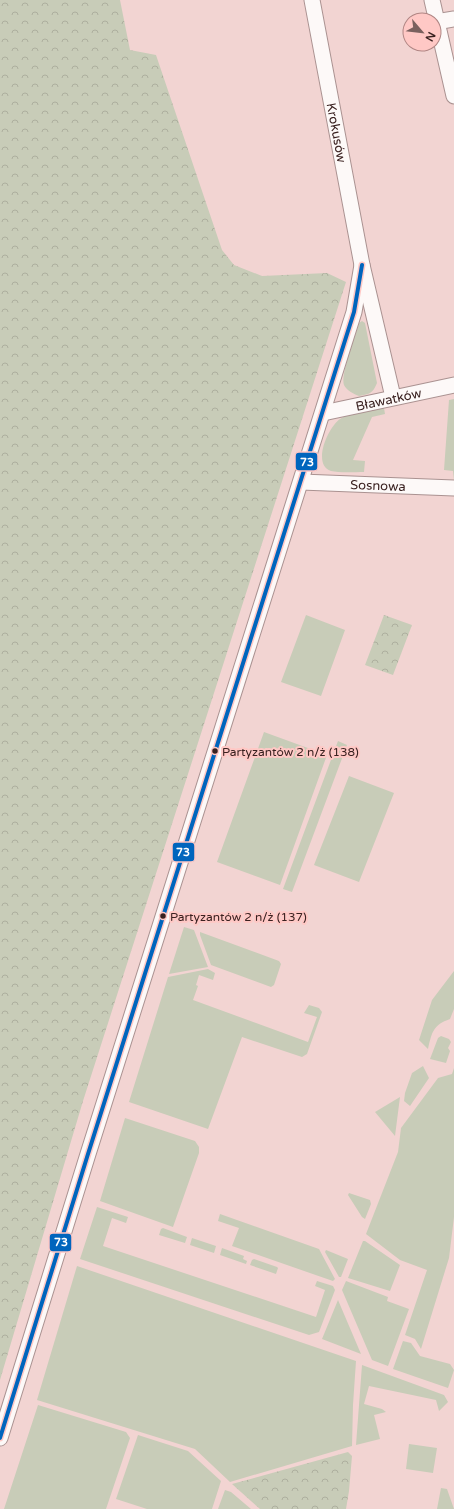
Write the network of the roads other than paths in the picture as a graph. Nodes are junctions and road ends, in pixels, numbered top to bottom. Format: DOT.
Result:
graph roads {
  1 [pos="312,0"];
  2 [pos="432,0"];
  3 [pos="434,12"];
  4 [pos="454,19"];
  5 [pos="442,21"];
  6 [pos="442,47"];
  7 [pos="454,96"];
  8 [pos="362,265"];
  9 [pos="454,385"];
  10 [pos="393,397"];
  11 [pos="323,413"];
  12 [pos="301,482"];
  13 [pos="454,488"];
  14 [pos="0,1438"];
  1 -- 8 [label="street, Krokusów"];
  2 -- 3 [label="street"];
  4 -- 5 [label="street"];
  6 -- 7 [label="street"];
  8 -- 10 [label="street, Krokusów"];
  8 -- 11 [label="street"];
  9 -- 10 [label="street, Bławatków"];
  10 -- 11 [label="street, Bławatków"];
  11 -- 12 [label="street"];
  12 -- 13 [label="street, Sosnowa"];
  12 -- 14 [label="street"];
}
